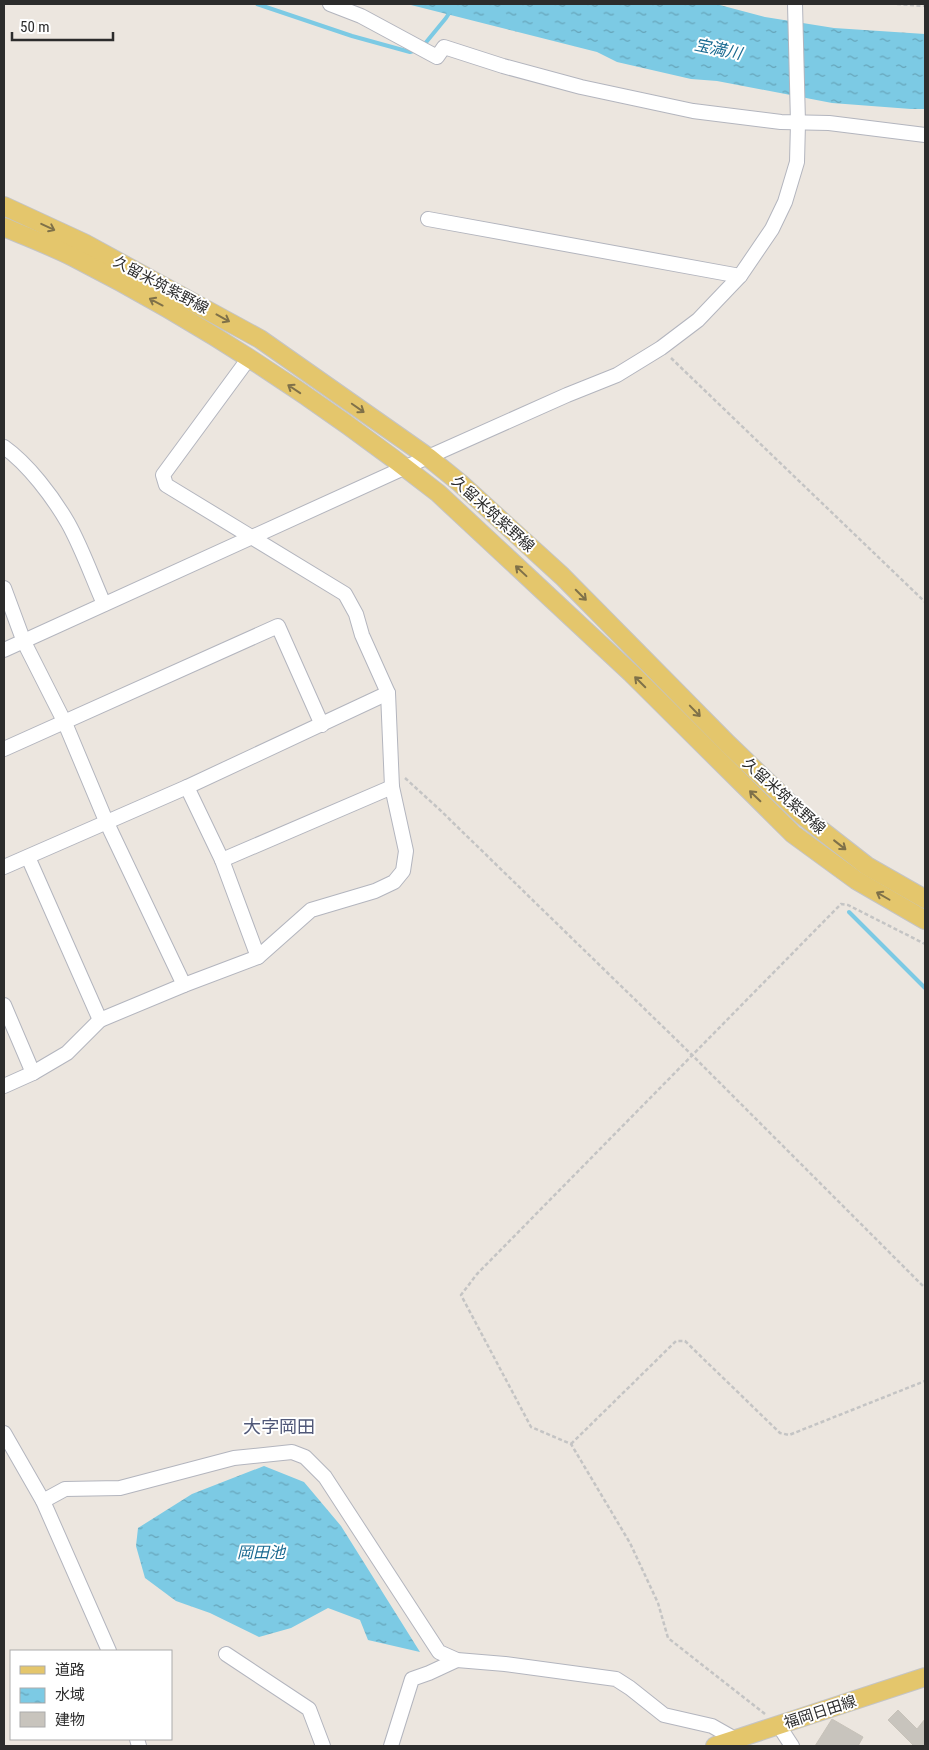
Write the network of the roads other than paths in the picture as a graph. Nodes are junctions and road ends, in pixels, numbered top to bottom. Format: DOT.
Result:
graph roads {
  1 [pos="330,4"];
  2 [pos="795,5"];
  3 [pos="798,116"];
  4 [pos="925,135"];
  5 [pos="4,206"];
  6 [pos="428,220"];
  7 [pos="4,227"];
  8 [pos="740,276"];
  9 [pos="249,358"];
  10 [pos="4,447"];
  11 [pos="428,457"];
  12 [pos="405,467"];
  13 [pos="253,537"];
  14 [pos="4,588"];
  15 [pos="104,604"];
  16 [pos="24,642"];
  17 [pos="4,650"];
  18 [pos="388,694"];
  19 [pos="65,722"];
  20 [pos="322,724"];
  21 [pos="4,749"];
  22 [pos="187,787"];
  23 [pos="392,788"];
  24 [pos="106,821"];
  25 [pos="28,857"];
  26 [pos="222,860"];
  27 [pos="4,867"];
  28 [pos="925,900"];
  29 [pos="925,920"];
  30 [pos="258,957"];
  31 [pos="184,985"];
  32 [pos="4,1005"];
  33 [pos="100,1020"];
  34 [pos="7,1021"];
  35 [pos="33,1073"];
  36 [pos="4,1086"];
  37 [pos="4,1433"];
  38 [pos="10,1456"];
  39 [pos="43,1501"];
  40 [pos="109,1650"];
  41 [pos="226,1654"];
  42 [pos="457,1660"];
  43 [pos="925,1677"];
  44 [pos="779,1726"];
  45 [pos="735,1739"];
  46 [pos="323,1746"];
  47 [pos="390,1746"];
  48 [pos="715,1746"];
  49 [pos="792,1746"];
  1 -- 3 [label="street"];
  2 -- 3 [label="street"];
  3 -- 4 [label="street"];
  3 -- 8 [label="street"];
  5 -- 11 [label="main road, 久留米筑紫野線, one-way"];
  6 -- 8 [label="street"];
  9 -- 7 [label="main road, 久留米筑紫野線, one-way"];
  8 -- 11 [label="street"];
  12 -- 9 [label="main road, 久留米筑紫野線, one-way"];
  9 -- 13 [label="street"];
  10 -- 15 [label="street"];
  11 -- 12 [label="street"];
  11 -- 28 [label="main road, 久留米筑紫野線, one-way"];
  12 -- 13 [label="street"];
  29 -- 12 [label="main road, 久留米筑紫野線, one-way"];
  13 -- 15 [label="street"];
  13 -- 18 [label="street"];
  14 -- 16 [label="street"];
  15 -- 16 [label="street"];
  16 -- 17 [label="street"];
  16 -- 19 [label="street"];
  18 -- 20 [label="street"];
  18 -- 23 [label="street"];
  19 -- 20 [label="street"];
  19 -- 21 [label="street"];
  19 -- 24 [label="street"];
  20 -- 22 [label="street"];
  22 -- 24 [label="street"];
  22 -- 26 [label="street"];
  23 -- 26 [label="street"];
  23 -- 30 [label="street"];
  24 -- 25 [label="street"];
  24 -- 31 [label="street"];
  25 -- 27 [label="street"];
  25 -- 33 [label="street"];
  26 -- 30 [label="street"];
  30 -- 31 [label="street"];
  31 -- 33 [label="street"];
  32 -- 34 [label="street"];
  33 -- 35 [label="street"];
  34 -- 35 [label="street"];
  35 -- 36 [label="street"];
  37 -- 38 [label="street"];
  38 -- 39 [label="street"];
  39 -- 40 [label="street"];
  39 -- 42 [label="street"];
  41 -- 46 [label="street"];
  42 -- 45 [label="street"];
  42 -- 47 [label="street"];
  43 -- 44 [label="main road, 福岡日田線"];
  44 -- 45 [label="main road, 福岡日田線"];
  44 -- 49 [label="street"];
  45 -- 48 [label="main road, 福岡日田線"];
}
